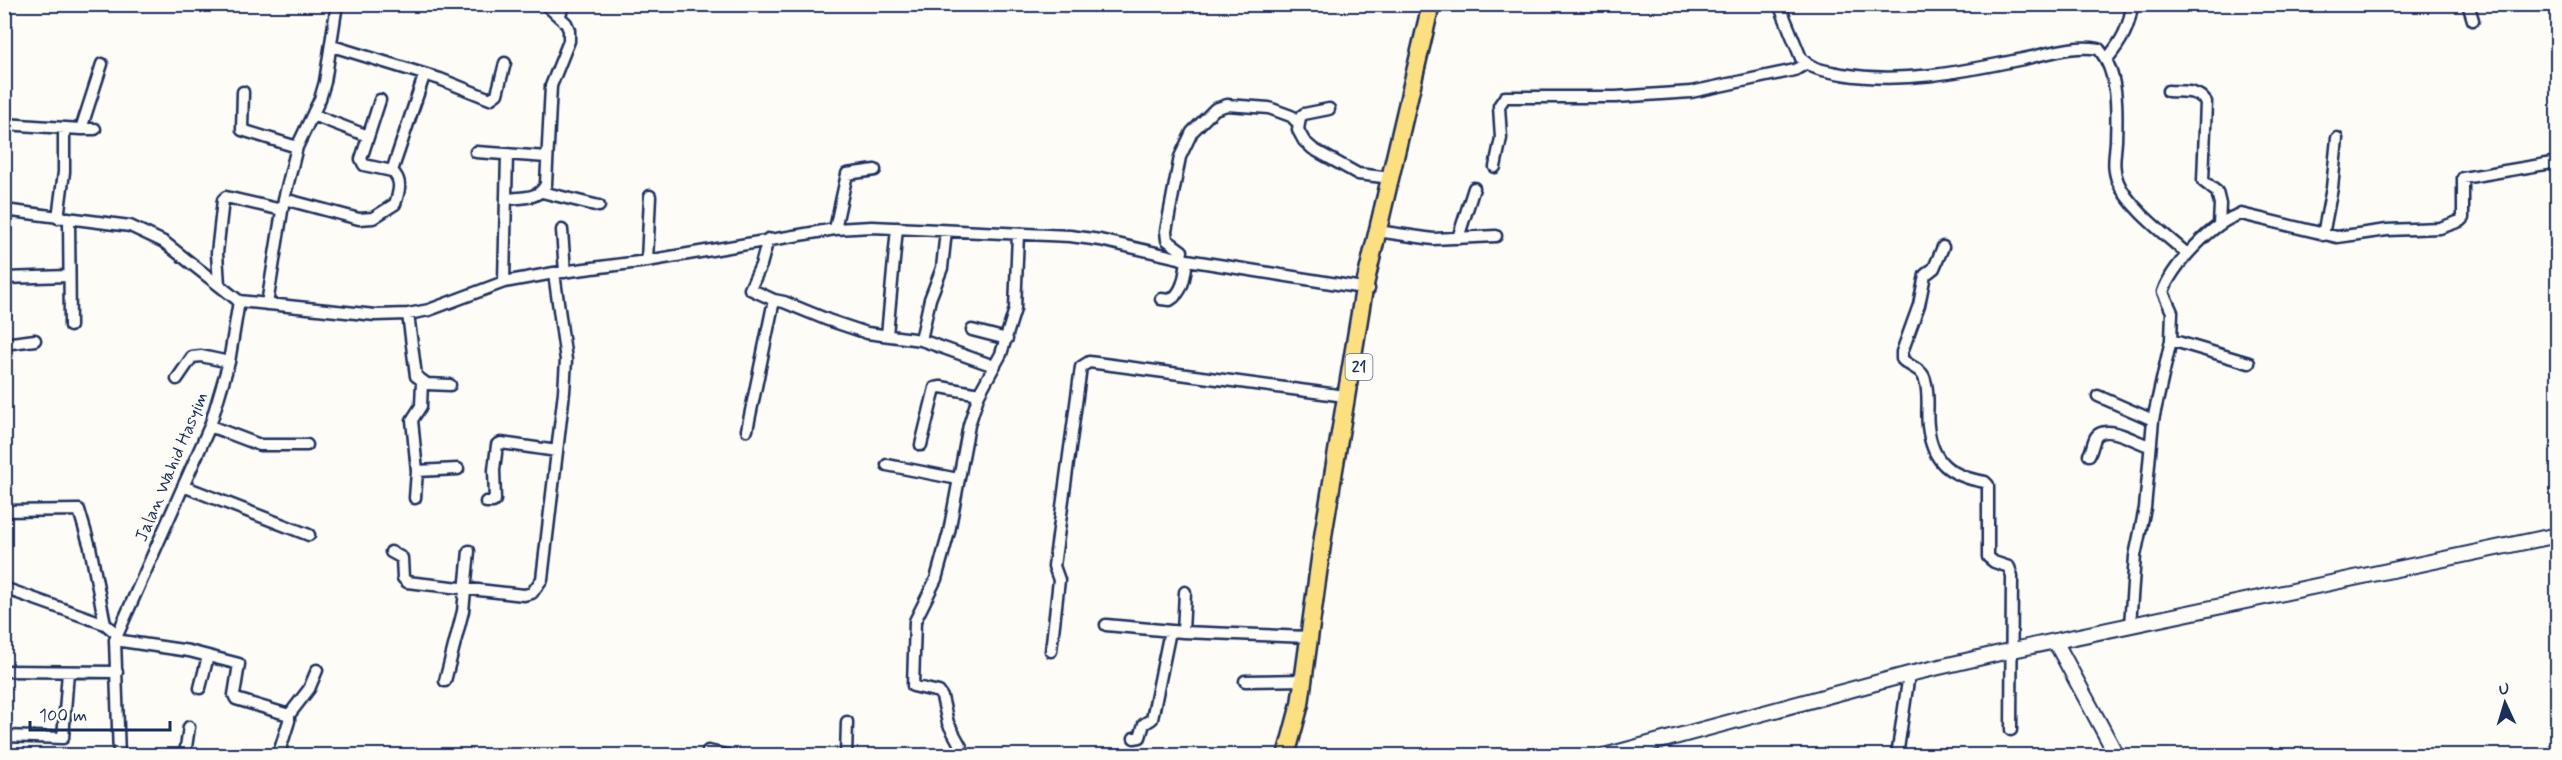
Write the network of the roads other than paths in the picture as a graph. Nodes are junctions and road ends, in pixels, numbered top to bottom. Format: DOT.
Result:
graph roads {
  1 [pos="337,4"];
  2 [pos="545,4"];
  3 [pos="564,4"];
  4 [pos="1431,4"];
  5 [pos="1438,4"];
  6 [pos="1779,4"];
  7 [pos="2132,4"];
  8 [pos="2468,4"];
  9 [pos="559,16"];
  10 [pos="2473,20"];
  11 [pos="332,46"];
  12 [pos="2107,59"];
  13 [pos="505,63"];
  14 [pos="102,64"];
  15 [pos="1805,64"];
  16 [pos="424,76"];
  17 [pos="2168,91"];
  18 [pos="243,92"];
  19 [pos="380,100"];
  20 [pos="1329,109"];
  21 [pos="313,115"];
  22 [pos="1298,123"];
  23 [pos="4,124"];
  24 [pos="81,129"];
  25 [pos="95,129"];
  26 [pos="64,130"];
  27 [pos="368,136"];
  28 [pos="2337,138"];
  29 [pos="297,147"];
  30 [pos="477,152"];
  31 [pos="507,154"];
  32 [pos="546,157"];
  33 [pos="2558,162"];
  34 [pos="1495,167"];
  35 [pos="875,170"];
  36 [pos="392,171"];
  37 [pos="1391,178"];
  38 [pos="1474,188"];
  39 [pos="542,192"];
  40 [pos="650,196"];
  41 [pos="506,199"];
  42 [pos="283,205"];
  43 [pos="599,206"];
  44 [pos="4,210"];
  45 [pos="64,218"];
  46 [pos="2219,225"];
  47 [pos="897,228"];
  48 [pos="835,229"];
  49 [pos="562,230"];
  50 [pos="946,231"];
  51 [pos="1384,232"];
  52 [pos="1018,234"];
  53 [pos="2323,235"];
  54 [pos="1496,236"];
  55 [pos="1458,238"];
  56 [pos="768,239"];
  57 [pos="1943,247"];
  58 [pos="2187,254"];
  59 [pos="1184,260"];
  60 [pos="647,261"];
  61 [pos="559,272"];
  62 [pos="68,276"];
  63 [pos="4,278"];
  64 [pos="504,282"];
  65 [pos="219,285"];
  66 [pos="1367,289"];
  67 [pos="1161,299"];
  68 [pos="774,300"];
  69 [pos="239,301"];
  70 [pos="267,304"];
  71 [pos="408,314"];
  72 [pos="70,326"];
  73 [pos="972,330"];
  74 [pos="887,335"];
  75 [pos="1007,339"];
  76 [pos="35,340"];
  77 [pos="921,340"];
  78 [pos="2171,340"];
  79 [pos="4,344"];
  80 [pos="229,362"];
  81 [pos="2249,363"];
  82 [pos="994,366"];
  83 [pos="177,379"];
  84 [pos="423,382"];
  85 [pos="450,385"];
  86 [pos="979,394"];
  87 [pos="1345,396"];
  88 [pos="2098,396"];
  89 [pos="2153,420"];
  90 [pos="210,426"];
  91 [pos="747,430"];
  92 [pos="307,445"];
  93 [pos="921,445"];
  94 [pos="2150,446"];
  95 [pos="557,451"];
  96 [pos="2089,455"];
  97 [pos="887,465"];
  98 [pos="458,469"];
  99 [pos="417,471"];
  100 [pos="958,479"];
  101 [pos="183,486"];
  102 [pos="415,498"];
  103 [pos="486,502"];
  104 [pos="4,511"];
  105 [pos="309,535"];
  106 [pos="2558,535"];
  107 [pos="470,551"];
  108 [pos="391,552"];
  109 [pos="1325,557"];
  110 [pos="4,588"];
  111 [pos="466,590"];
  112 [pos="1185,592"];
  113 [pos="105,624"];
  114 [pos="1106,625"];
  115 [pos="2130,625"];
  116 [pos="1170,631"];
  117 [pos="1183,632"];
  118 [pos="116,637"];
  119 [pos="1308,638"];
  120 [pos="2055,641"];
  121 [pos="2013,650"];
  122 [pos="1051,651"];
  123 [pos="208,656"];
  124 [pos="317,670"];
  125 [pos="4,671"];
  126 [pos="68,672"];
  127 [pos="117,672"];
  128 [pos="1909,674"];
  129 [pos="1303,680"];
  130 [pos="445,681"];
  131 [pos="1245,681"];
  132 [pos="200,688"];
  133 [pos="289,715"];
  134 [pos="847,722"];
  135 [pos="189,727"];
  136 [pos="2011,730"];
  137 [pos="4,736"];
  138 [pos="1134,738"];
  139 [pos="708,751"];
  140 [pos="119,756"];
  141 [pos="182,756"];
  142 [pos="278,756"];
  143 [pos="731,756"];
  144 [pos="846,756"];
  145 [pos="966,756"];
  146 [pos="1286,756"];
  147 [pos="1298,756"];
  148 [pos="1604,756"];
  149 [pos="1897,756"];
  150 [pos="2117,756"];
  1 -- 11 [label="street"];
  2 -- 9 [label="street"];
  3 -- 9 [label="street"];
  4 -- 37 [label="highway, 21"];
  5 -- 51 [label="highway, 21"];
  6 -- 15 [label="street"];
  7 -- 12 [label="street"];
  8 -- 10 [label="street"];
  9 -- 32 [label="street"];
  11 -- 16 [label="street"];
  11 -- 21 [label="street"];
  12 -- 15 [label="street"];
  12 -- 58 [label="street"];
  13 -- 16 [label="street"];
  14 -- 24 [label="street"];
  15 -- 34 [label="street"];
  16 -- 36 [label="street"];
  17 -- 46 [label="street"];
  18 -- 29 [label="street"];
  19 -- 27 [label="street"];
  20 -- 22 [label="street"];
  21 -- 27 [label="street"];
  21 -- 29 [label="street"];
  22 -- 37 [label="street"];
  22 -- 59 [label="street"];
  23 -- 26 [label="street"];
  24 -- 25 [label="street"];
  24 -- 26 [label="street"];
  26 -- 45 [label="street"];
  27 -- 36 [label="street"];
  28 -- 53 [label="street"];
  29 -- 42 [label="street"];
  30 -- 31 [label="street"];
  31 -- 32 [label="street"];
  31 -- 41 [label="street"];
  32 -- 39 [label="street"];
  33 -- 53 [label="street"];
  35 -- 48 [label="street"];
  36 -- 42 [label="street"];
  37 -- 66 [label="highway, 21"];
  38 -- 55 [label="street"];
  39 -- 41 [label="street"];
  39 -- 43 [label="street"];
  40 -- 60 [label="street"];
  41 -- 64 [label="street"];
  42 -- 65 [label="street"];
  42 -- 70 [label="street"];
  44 -- 45 [label="street"];
  45 -- 62 [label="street"];
  45 -- 65 [label="street"];
  46 -- 53 [label="street"];
  46 -- 58 [label="street"];
  47 -- 48 [label="street"];
  47 -- 50 [label="street"];
  47 -- 74 [label="street"];
  48 -- 56 [label="street"];
  49 -- 61 [label="street"];
  50 -- 52 [label="street"];
  50 -- 77 [label="street"];
  51 -- 55 [label="street"];
  51 -- 66 [label="highway, 21"];
  52 -- 59 [label="street"];
  52 -- 75 [label="street"];
  54 -- 55 [label="street"];
  56 -- 60 [label="street"];
  56 -- 68 [label="street"];
  57 -- 121 [label="street"];
  58 -- 78 [label="street"];
  59 -- 66 [label="street"];
  59 -- 67 [label="street"];
  60 -- 61 [label="street"];
  61 -- 64 [label="street"];
  61 -- 95 [label="street"];
  62 -- 63 [label="street"];
  62 -- 72 [label="street"];
  64 -- 71 [label="street"];
  65 -- 69 [label="street"];
  66 -- 87 [label="highway, 21"];
  66 -- 109 [label="highway, 21"];
  68 -- 74 [label="street"];
  68 -- 91 [label="street"];
  69 -- 70 [label="street"];
  69 -- 80 [label="street, Jalan Wahid Hasyim"];
  70 -- 71 [label="street"];
  71 -- 84 [label="street"];
  73 -- 75 [label="street"];
  74 -- 77 [label="street"];
  75 -- 82 [label="street"];
  76 -- 79 [label="street"];
  77 -- 82 [label="street"];
  78 -- 81 [label="street"];
  78 -- 89 [label="street"];
  80 -- 83 [label="street"];
  80 -- 90 [label="street, Jalan Wahid Hasyim"];
  82 -- 86 [label="street"];
  84 -- 85 [label="street"];
  84 -- 99 [label="street"];
  86 -- 93 [label="street"];
  86 -- 100 [label="street"];
  87 -- 109 [label="highway, 21"];
  87 -- 122 [label="street"];
  88 -- 89 [label="street"];
  89 -- 94 [label="street"];
  90 -- 92 [label="street"];
  90 -- 101 [label="street, Jalan Wahid Hasyim"];
  94 -- 96 [label="street"];
  94 -- 115 [label="street"];
  95 -- 103 [label="street"];
  95 -- 111 [label="street"];
  97 -- 100 [label="street"];
  98 -- 99 [label="street"];
  99 -- 102 [label="street"];
  100 -- 145 [label="street"];
  101 -- 105 [label="street"];
  101 -- 118 [label="street, Jalan Wahid Hasyim"];
  104 -- 113 [label="street"];
  106 -- 115 [label="main road"];
  107 -- 111 [label="street"];
  108 -- 111 [label="street"];
  109 -- 119 [label="highway, 21"];
  109 -- 147 [label="highway, 21"];
  110 -- 113 [label="street"];
  111 -- 130 [label="street"];
  112 -- 117 [label="street"];
  113 -- 118 [label="street"];
  114 -- 116 [label="street"];
  115 -- 120 [label="main road"];
  116 -- 117 [label="street"];
  116 -- 138 [label="street"];
  117 -- 119 [label="street"];
  118 -- 123 [label="street"];
  118 -- 127 [label="street, Jalan Wahid Hasyim"];
  119 -- 129 [label="highway, 21"];
  120 -- 121 [label="main road"];
  120 -- 150 [label="main road"];
  121 -- 128 [label="main road"];
  121 -- 136 [label="street"];
  123 -- 132 [label="street"];
  123 -- 133 [label="street"];
  124 -- 133 [label="street"];
  125 -- 126 [label="street"];
  126 -- 127 [label="street"];
  126 -- 137 [label="street"];
  127 -- 140 [label="street, Jalan Wahid Hasyim"];
  128 -- 148 [label="main road"];
  128 -- 149 [label="street"];
  129 -- 131 [label="street"];
  129 -- 146 [label="highway, 21"];
  133 -- 142 [label="street"];
  134 -- 144 [label="street"];
  135 -- 141 [label="street"];
  139 -- 143 [label="street"];
}
